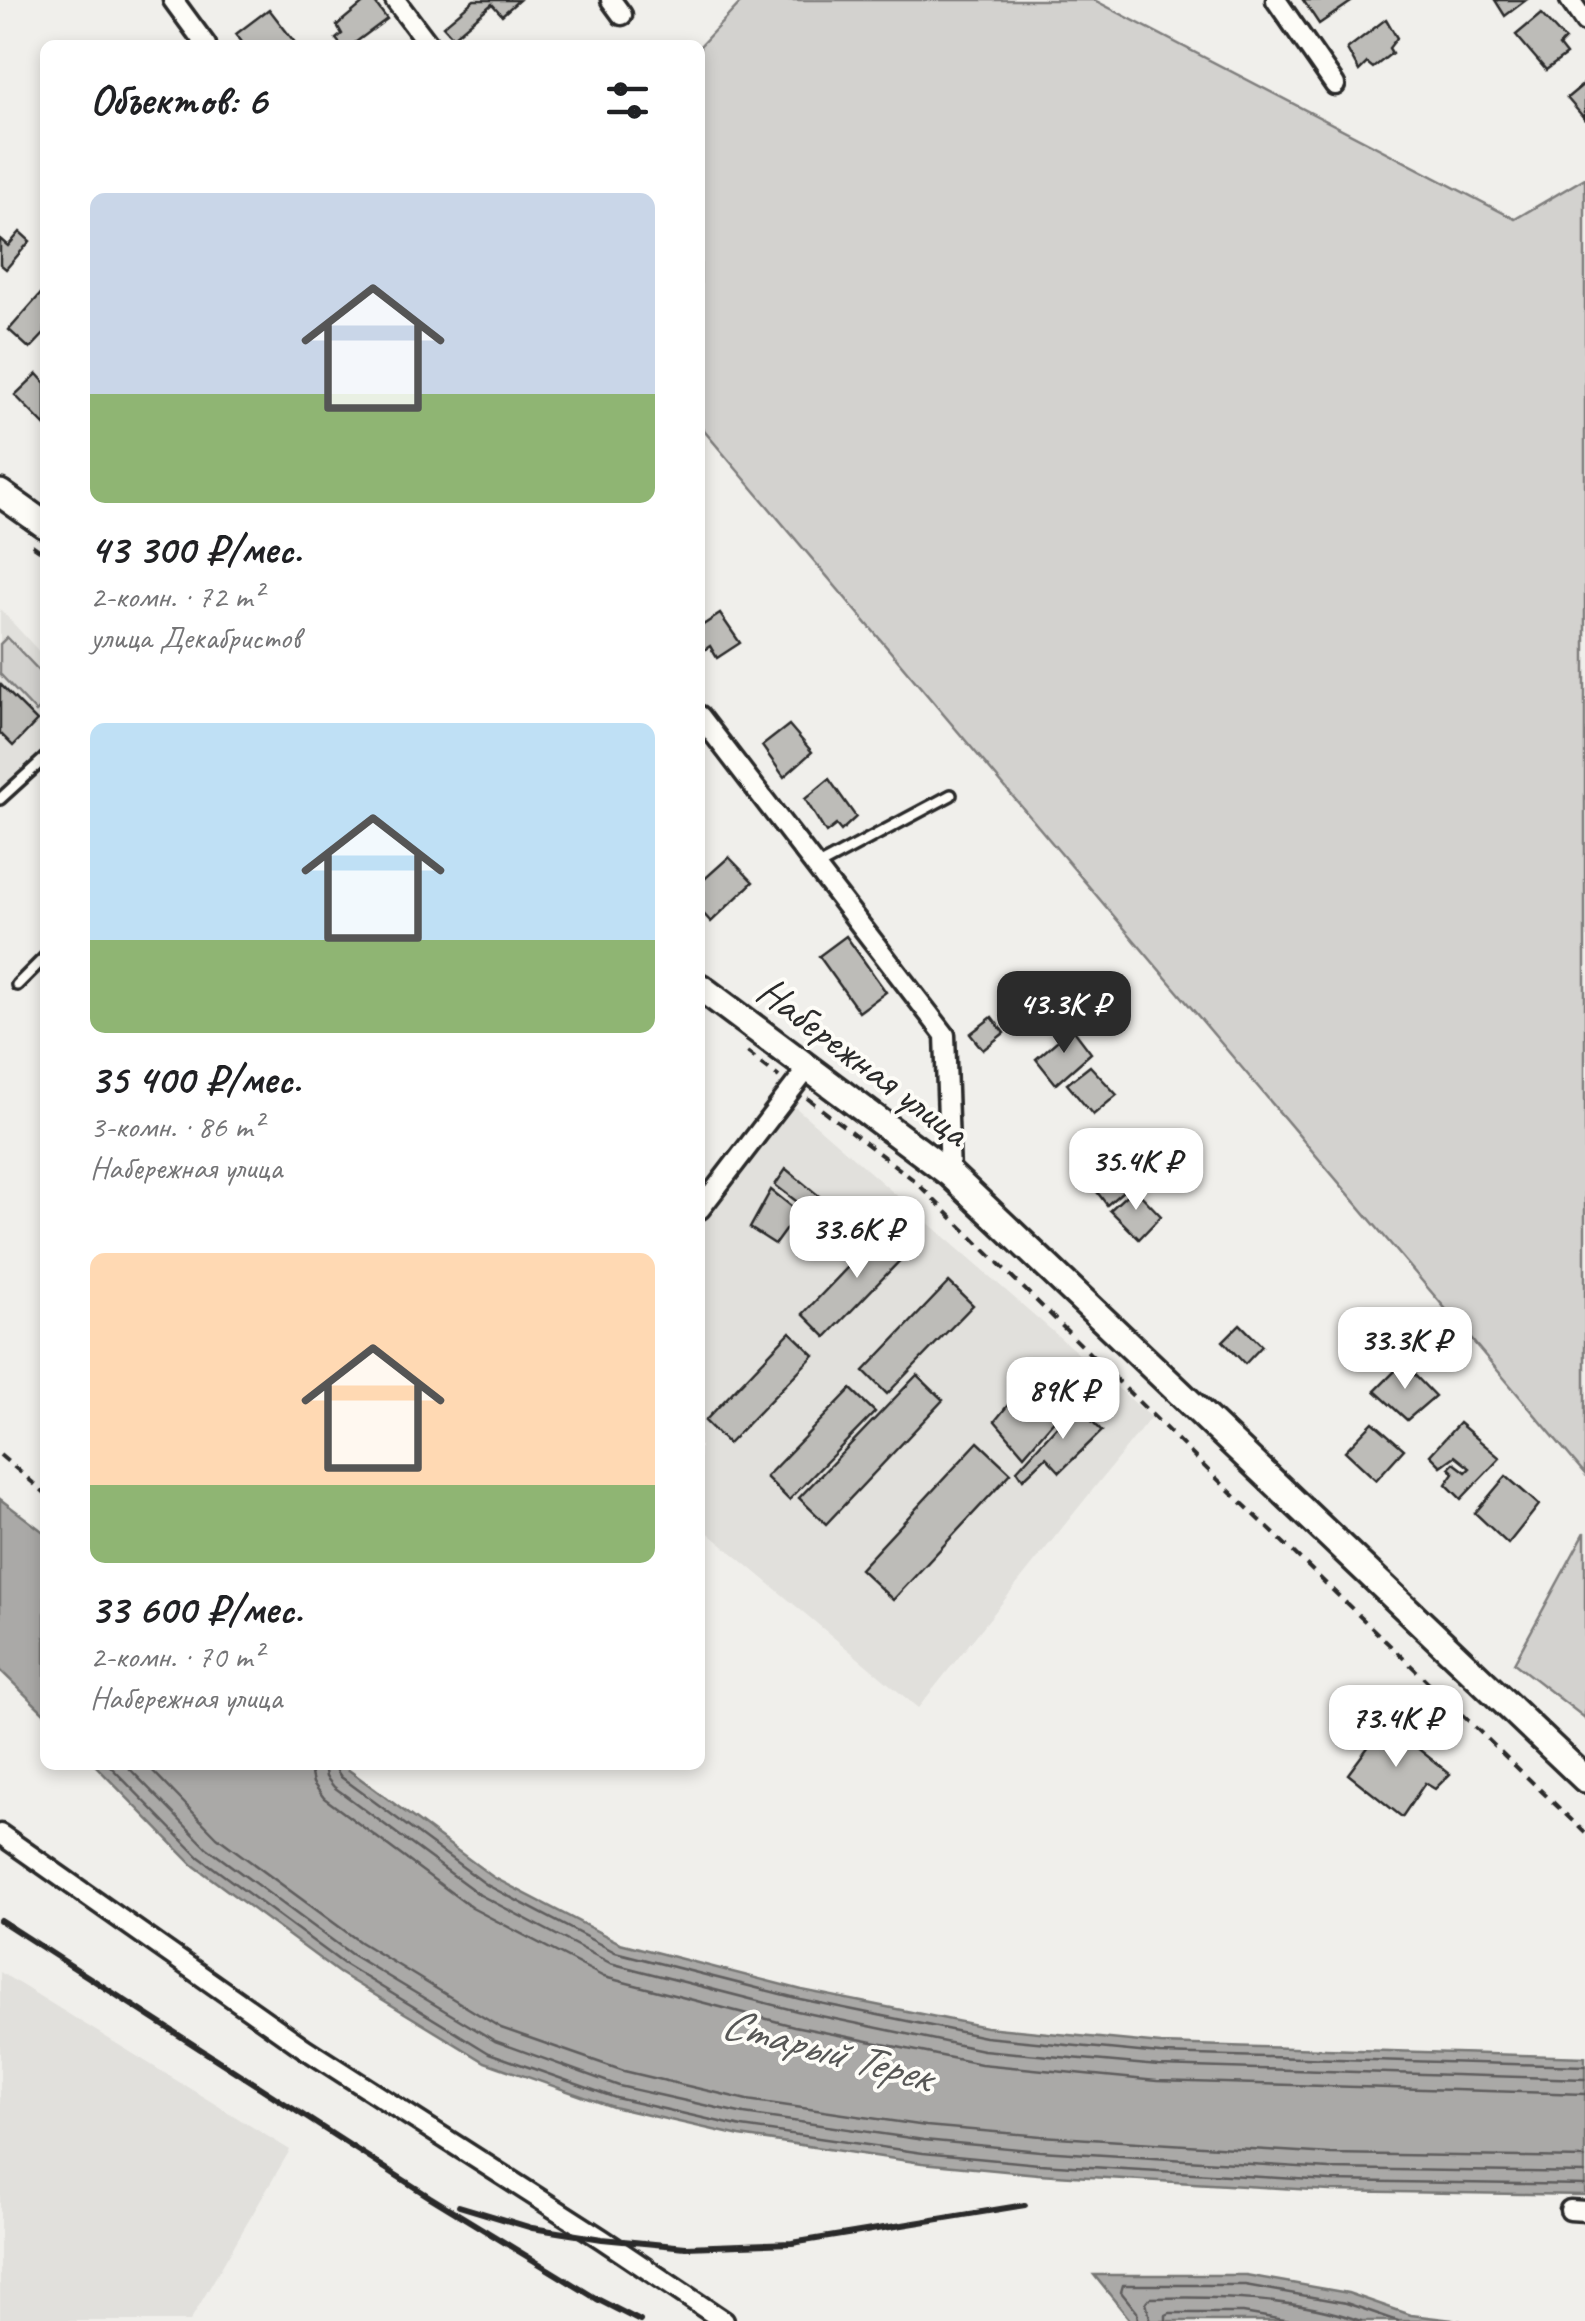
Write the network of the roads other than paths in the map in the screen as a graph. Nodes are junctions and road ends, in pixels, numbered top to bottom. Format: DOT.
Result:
graph roads {
  1 [pos="174,0"];
  2 [pos="395,0"];
  3 [pos="1276,0"];
  4 [pos="1570,0"];
  5 [pos="1585,22"];
  6 [pos="202,40"];
  7 [pos="425,40"];
  8 [pos="1335,86"];
  9 [pos="0,493"];
  10 [pos="40,522"];
  11 [pos="705,723"];
  12 [pos="40,763"];
  13 [pos="951,795"];
  14 [pos="0,799"];
  15 [pos="816,867"];
  16 [pos="40,962"];
  17 [pos="18,985"];
  18 [pos="705,992"];
  19 [pos="800,1077"];
  20 [pos="950,1174"];
  21 [pos="705,1201"];
  22 [pos="1585,1779"];
  23 [pos="0,1834"];
  24 [pos="724,2321"];
  1 -- 6 [label="street"];
  2 -- 7 [label="street"];
  3 -- 8 [label="street"];
  4 -- 5 [label="street"];
  9 -- 10 [label="main road"];
  11 -- 15 [label="street"];
  12 -- 14 [label="lane"];
  13 -- 15 [label="lane"];
  15 -- 20 [label="street"];
  16 -- 17 [label="lane"];
  18 -- 19 [label="main road, Набережная улица"];
  19 -- 20 [label="main road, Набережная улица"];
  19 -- 21 [label="street"];
  20 -- 22 [label="main road, Набережная улица"];
  23 -- 24 [label="street"];
}
